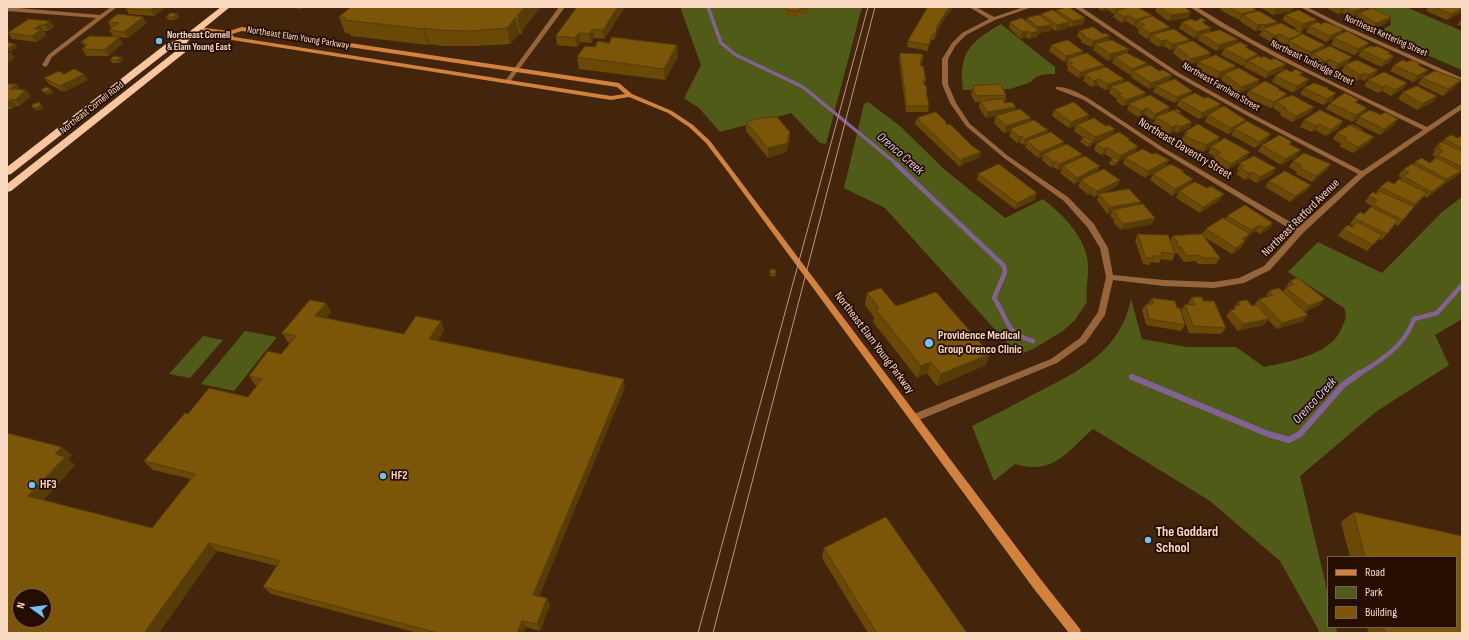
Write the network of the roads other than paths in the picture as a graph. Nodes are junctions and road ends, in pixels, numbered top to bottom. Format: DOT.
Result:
graph roads {
  1 [pos="114,7"];
  2 [pos="226,7"];
  3 [pos="562,7"];
  4 [pos="972,7"];
  5 [pos="1029,7"];
  6 [pos="1077,7"];
  7 [pos="1193,7"];
  8 [pos="1303,7"];
  9 [pos="7,9"];
  10 [pos="100,17"];
  11 [pos="993,19"];
  12 [pos="198,29"];
  13 [pos="228,33"];
  14 [pos="183,41"];
  15 [pos="45,65"];
  16 [pos="516,70"];
  17 [pos="1462,80"];
  18 [pos="507,82"];
  19 [pos="1058,88"];
  20 [pos="630,95"];
  21 [pos="1462,106"];
  22 [pos="1427,130"];
  23 [pos="7,172"];
  24 [pos="1362,174"];
  25 [pos="7,189"];
  26 [pos="1300,231"];
  27 [pos="1110,277"];
  28 [pos="914,418"];
  29 [pos="1076,633"];
  1 -- 10 [label="street"];
  2 -- 12 [label="highway, Northeast Cornell Road"];
  3 -- 16 [label="street"];
  4 -- 11 [label="street"];
  5 -- 11 [label="street"];
  6 -- 24 [label="street, Northeast Farnham Street"];
  7 -- 22 [label="street, Northeast Tunbridge Street"];
  8 -- 17 [label="street, Northeast Kettering Street"];
  9 -- 10 [label="street"];
  10 -- 15 [label="street"];
  11 -- 27 [label="street"];
  12 -- 13 [label="street"];
  12 -- 14 [label="highway, Northeast Cornell Road"];
  13 -- 16 [label="street, Northeast Elam Young Parkway"];
  13 -- 18 [label="street, Northeast Elam Young Parkway"];
  14 -- 23 [label="highway, Northeast Cornell Road"];
  14 -- 25 [label="highway, Northeast Cornell Road"];
  16 -- 18 [label="street"];
  16 -- 20 [label="street, Northeast Elam Young Parkway"];
  18 -- 20 [label="street, Northeast Elam Young Parkway"];
  19 -- 26 [label="street, Northeast Daventry Street"];
  20 -- 28 [label="street, Northeast Elam Young Parkway"];
  21 -- 22 [label="street, Northeast Retford Avenue"];
  22 -- 24 [label="street, Northeast Retford Avenue"];
  24 -- 26 [label="street, Northeast Retford Avenue"];
  26 -- 27 [label="street, Northeast Retford Avenue"];
  27 -- 28 [label="street"];
  28 -- 29 [label="street, Northeast Elam Young Parkway"];
}
